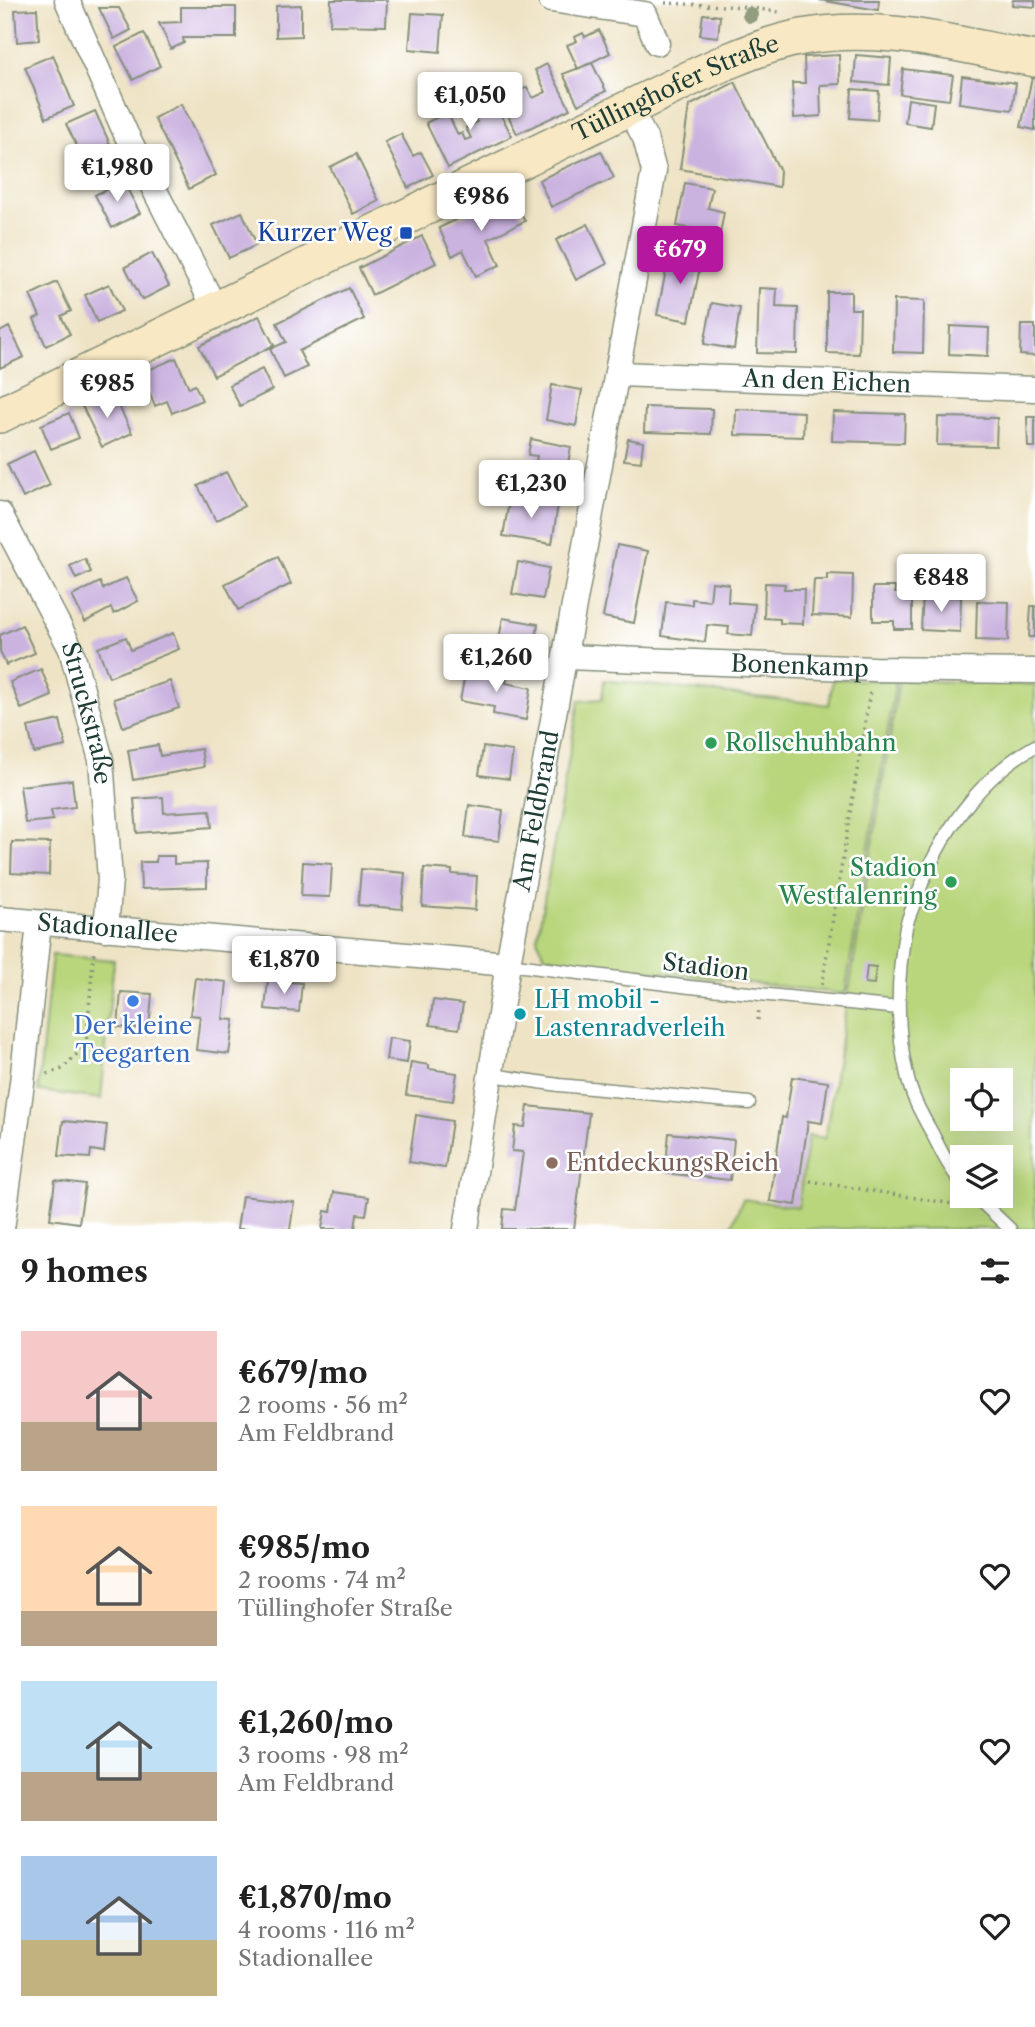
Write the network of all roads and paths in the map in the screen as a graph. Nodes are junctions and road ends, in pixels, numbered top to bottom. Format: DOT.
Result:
graph roads {
  1 [pos="67,0"];
  2 [pos="551,0"];
  3 [pos="783,13"];
  4 [pos="645,14"];
  5 [pos="657,43"];
  6 [pos="1035,59"];
  7 [pos="629,108"];
  8 [pos="216,310"];
  9 [pos="617,374"];
  10 [pos="1035,389"];
  11 [pos="0,415"];
  12 [pos="0,514"];
  13 [pos="566,657"];
  14 [pos="874,669"];
  15 [pos="1035,671"];
  16 [pos="1035,746"];
  17 [pos="0,919"];
  18 [pos="39,923"];
  19 [pos="101,929"];
  20 [pos="508,964"];
  21 [pos="820,1000"];
  22 [pos="900,1008"];
  23 [pos="492,1075"];
  24 [pos="22,1083"];
  25 [pos="749,1103"];
  26 [pos="950,1167"];
  27 [pos="810,1181"];
  28 [pos="950,1204"];
  29 [pos="988,1208"];
  30 [pos="2,1229"];
  31 [pos="466,1229"];
  32 [pos="1010,1229"];
  1 -- 8 [label="street"];
  2 -- 4 [label="street"];
  3 -- 4 [label="path"];
  4 -- 5 [label="street"];
  6 -- 7 [label="main road, Tüllinghofer Straße"];
  7 -- 8 [label="main road, Tüllinghofer Straße"];
  7 -- 9 [label="street, Am Feldbrand"];
  8 -- 11 [label="main road, Tüllinghofer Straße"];
  9 -- 10 [label="street, An den Eichen"];
  9 -- 13 [label="street, Am Feldbrand"];
  12 -- 19 [label="street, Struckstraße"];
  13 -- 14 [label="street, Bonenkamp"];
  13 -- 20 [label="street, Am Feldbrand"];
  14 -- 15 [label="street, Bonenkamp"];
  14 -- 21 [label="path"];
  16 -- 22 [label="lane"];
  17 -- 18 [label="street, Stadionallee"];
  18 -- 19 [label="street, Stadionallee"];
  18 -- 24 [label="street"];
  19 -- 20 [label="street, Stadionallee"];
  19 -- 24 [label="path"];
  20 -- 21 [label="lane, Stadion"];
  20 -- 23 [label="street, Am Feldbrand"];
  21 -- 22 [label="lane, Stadion"];
  22 -- 26 [label="lane"];
  23 -- 25 [label="lane"];
  23 -- 31 [label="street, Am Feldbrand"];
  24 -- 30 [label="street"];
  27 -- 28 [label="path"];
  29 -- 32 [label="lane"];
}
